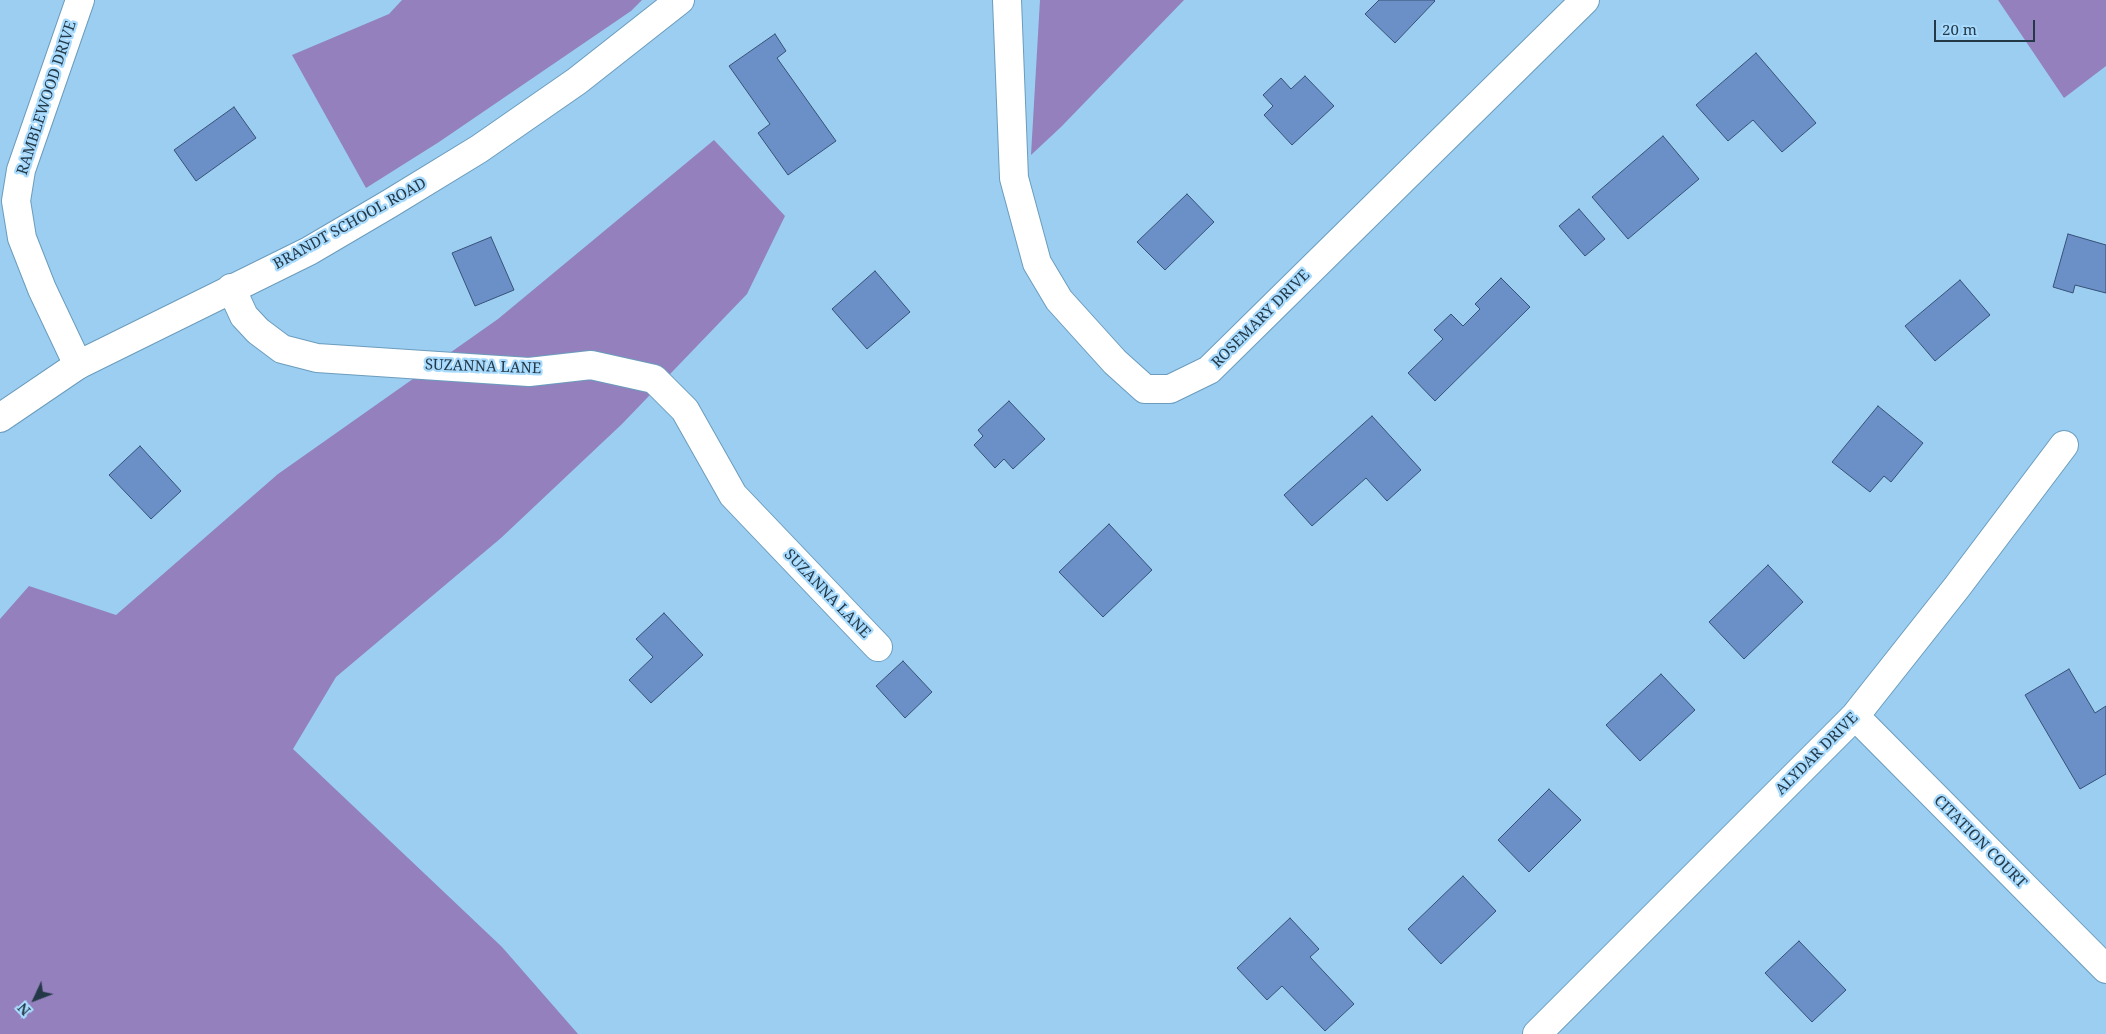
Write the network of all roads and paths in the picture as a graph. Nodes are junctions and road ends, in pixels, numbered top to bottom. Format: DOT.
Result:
graph roads {
  1 [pos="80,0"];
  2 [pos="680,0"];
  3 [pos="1007,0"];
  4 [pos="1585,0"];
  5 [pos="231,288"];
  6 [pos="78,365"];
  7 [pos="0,418"];
  8 [pos="2064,445"];
  9 [pos="878,647"];
  10 [pos="1855,716"];
  11 [pos="2106,969"];
  12 [pos="1537,1034"];
  1 -- 6 [label="street, RAMBLEWOOD DRIVE"];
  2 -- 5 [label="street, BRANDT SCHOOL ROAD"];
  3 -- 4 [label="street, ROSEMARY DRIVE"];
  5 -- 6 [label="street, BRANDT SCHOOL ROAD"];
  5 -- 9 [label="street, SUZANNA LANE"];
  6 -- 7 [label="street, BRANDT SCHOOL ROAD"];
  8 -- 10 [label="street, ALYDAR DRIVE"];
  10 -- 11 [label="street, CITATION COURT"];
  10 -- 12 [label="street, ALYDAR DRIVE"];
}
